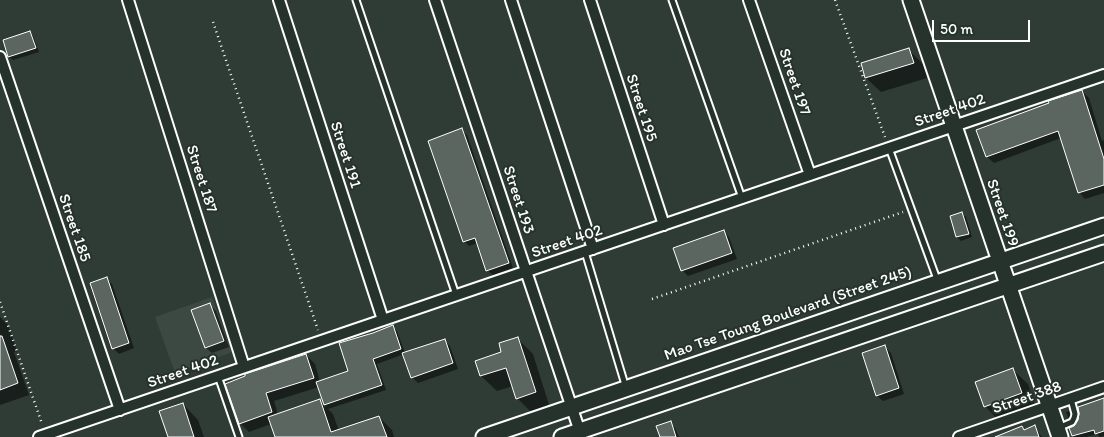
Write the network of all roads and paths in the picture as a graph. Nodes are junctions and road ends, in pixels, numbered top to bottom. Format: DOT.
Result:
graph roads {
  1 [pos="128,0"];
  2 [pos="280,0"];
  3 [pos="356,0"];
  4 [pos="435,0"];
  5 [pos="510,0"];
  6 [pos="590,0"];
  7 [pos="672,0"];
  8 [pos="749,0"];
  9 [pos="835,0"];
  10 [pos="911,0"];
  11 [pos="213,22"];
  12 [pos="0,56"];
  13 [pos="1104,75"];
  14 [pos="954,126"];
  15 [pos="889,148"];
  16 [pos="810,175"];
  17 [pos="742,198"];
  18 [pos="911,209"];
  19 [pos="664,224"];
  20 [pos="1104,226"];
  21 [pos="589,250"];
  22 [pos="1104,253"];
  23 [pos="1000,261"];
  24 [pos="526,271"];
  25 [pos="938,282"];
  26 [pos="1008,285"];
  27 [pos="456,295"];
  28 [pos="652,299"];
  29 [pos="0,302"];
  30 [pos="383,320"];
  31 [pos="322,341"];
  32 [pos="244,367"];
  33 [pos="218,376"];
  34 [pos="1104,387"];
  35 [pos="626,388"];
  36 [pos="1071,399"];
  37 [pos="1050,406"];
  38 [pos="572,407"];
  39 [pos="120,410"];
  40 [pos="1059,433"];
  41 [pos="581,434"];
  42 [pos="42,436"];
  43 [pos="239,437"];
  44 [pos="484,437"];
  45 [pos="562,437"];
  46 [pos="959,437"];
  1 -- 32 [label="street, Street 187"];
  2 -- 30 [label="street, Street 191"];
  3 -- 27 [label="lane"];
  4 -- 24 [label="street, Street 193"];
  5 -- 21 [label="street"];
  6 -- 19 [label="street, Street 195"];
  7 -- 17 [label="lane"];
  8 -- 16 [label="street, Street 197"];
  9 -- 15 [label="path"];
  10 -- 14 [label="main road, Street 199"];
  11 -- 31 [label="path"];
  12 -- 39 [label="street, Street 185"];
  13 -- 14 [label="street, Street 402"];
  14 -- 15 [label="street, Street 402"];
  14 -- 23 [label="main road, Street 199"];
  15 -- 16 [label="street, Street 402"];
  15 -- 18 [label="lane"];
  16 -- 17 [label="street, Street 402"];
  17 -- 19 [label="street, Street 402"];
  18 -- 25 [label="lane"];
  18 -- 28 [label="path"];
  19 -- 21 [label="street, Street 402"];
  20 -- 23 [label="main road, Mao Tse Toung Boulevard (Street 245)"];
  21 -- 24 [label="street, Street 402"];
  21 -- 35 [label="lane"];
  22 -- 26 [label="main road"];
  23 -- 25 [label="main road, Mao Tse Toung Boulevard (Street 245)"];
  23 -- 26 [label="main road, Street 199"];
  24 -- 27 [label="street, Street 402"];
  24 -- 38 [label="street, Street 193"];
  25 -- 35 [label="main road, Mao Tse Toung Boulevard (Street 245)"];
  26 -- 37 [label="main road, Street 199"];
  26 -- 41 [label="main road"];
  27 -- 30 [label="street, Street 402"];
  29 -- 42 [label="path"];
  30 -- 31 [label="street, Street 402"];
  31 -- 32 [label="street, Street 402"];
  32 -- 33 [label="street, Street 402"];
  33 -- 39 [label="street, Street 402"];
  33 -- 43 [label="lane"];
  34 -- 36 [label="street, Street 388"];
  35 -- 38 [label="main road, Mao Tse Toung Boulevard (Street 245)"];
  36 -- 37 [label="street, Street 388"];
  36 -- 40 [label="lane"];
  37 -- 40 [label="main road, Street 199"];
  37 -- 46 [label="street, Street 388"];
  38 -- 41 [label="street, Street 193"];
  38 -- 44 [label="main road, Mao Tse Toung Boulevard (Street 245)"];
  39 -- 42 [label="street, Street 402"];
  41 -- 45 [label="main road"];
}
